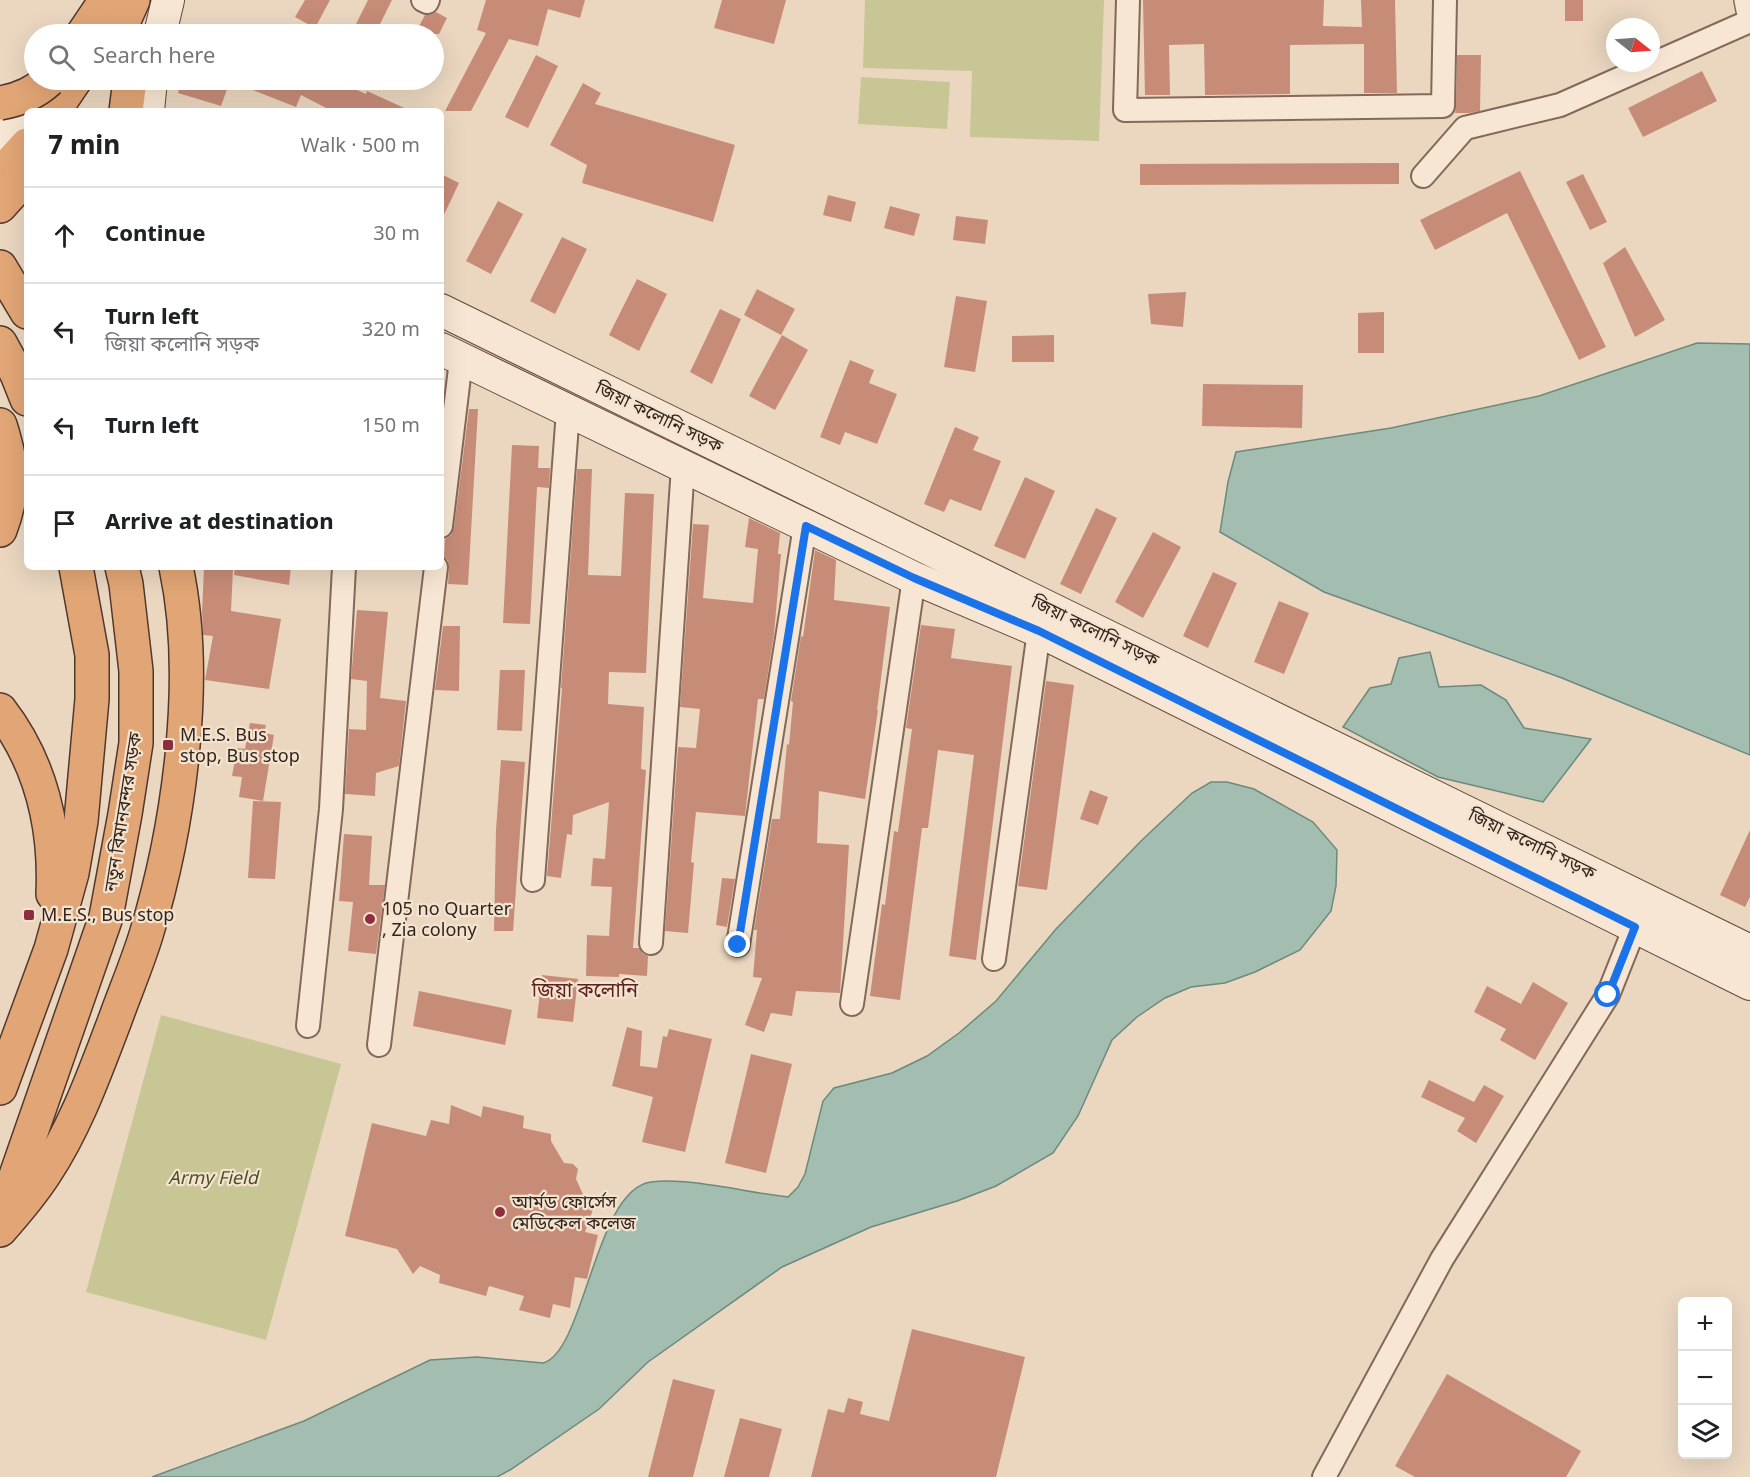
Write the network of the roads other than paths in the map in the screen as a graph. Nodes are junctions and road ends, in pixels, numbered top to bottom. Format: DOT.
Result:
graph roads {
  1 [pos="92,0"];
  2 [pos="108,0"];
  3 [pos="133,0"];
  4 [pos="147,0"];
  5 [pos="168,0"];
  6 [pos="423,0"];
  7 [pos="428,0"];
  8 [pos="1128,0"];
  9 [pos="1445,0"];
  10 [pos="1748,0"];
  11 [pos="1750,10"];
  12 [pos="1750,21"];
  13 [pos="79,24"];
  14 [pos="90,24"];
  15 [pos="100,24"];
  16 [pos="122,24"];
  17 [pos="141,24"];
  18 [pos="162,24"];
  19 [pos="35,90"];
  20 [pos="68,90"];
  21 [pos="89,90"];
  22 [pos="129,90"];
  23 [pos="150,90"];
  24 [pos="56,108"];
  25 [pos="77,108"];
  26 [pos="126,108"];
  27 [pos="148,108"];
  28 [pos="17,122"];
  29 [pos="0,156"];
  30 [pos="0,175"];
  31 [pos="1423,176"];
  32 [pos="24,179"];
  33 [pos="0,206"];
  34 [pos="0,267"];
  35 [pos="24,307"];
  36 [pos="444,311"];
  37 [pos="0,343"];
  38 [pos="451,355"];
  39 [pos="24,392"];
  40 [pos="568,411"];
  41 [pos="0,425"];
  42 [pos="683,466"];
  43 [pos="444,475"];
  44 [pos="806,526"];
  45 [pos="0,530"];
  46 [pos="77,570"];
  47 [pos="123,570"];
  48 [pos="176,570"];
  49 [pos="344,570"];
  50 [pos="436,570"];
  51 [pos="914,578"];
  52 [pos="1039,631"];
  53 [pos="0,710"];
  54 [pos="533,880"];
  55 [pos="1635,927"];
  56 [pos="651,943"];
  57 [pos="738,945"];
  58 [pos="51,950"];
  59 [pos="1750,951"];
  60 [pos="994,959"];
  61 [pos="1750,984"];
  62 [pos="852,1004"];
  63 [pos="308,1026"];
  64 [pos="379,1045"];
  65 [pos="0,1088"];
  66 [pos="0,1221"];
  67 [pos="0,1230"];
  68 [pos="1324,1477"];
  1 -- 13 [label="main road"];
  2 -- 14 [label="highway"];
  2 -- 15 [label="highway"];
  3 -- 16 [label="highway"];
  4 -- 17 [label="highway"];
  5 -- 18 [label="main road"];
  6 -- 7 [label="street"];
  8 -- 9 [label="street"];
  10 -- 11 [label="street"];
  12 -- 31 [label="street"];
  19 -- 28 [label="highway, bridge"];
  20 -- 24 [label="highway"];
  21 -- 25 [label="highway"];
  22 -- 26 [label="highway"];
  23 -- 27 [label="main road"];
  28 -- 29 [label="main road"];
  28 -- 30 [label="highway"];
  32 -- 33 [label="highway"];
  34 -- 35 [label="highway"];
  36 -- 59 [label="main road, জিয়া কলোনি সড়ক"];
  37 -- 39 [label="highway"];
  38 -- 40 [label="main road, জিয়া কলোনি সড়ক"];
  38 -- 43 [label="street"];
  40 -- 42 [label="main road, জিয়া কলোনি সড়ক"];
  40 -- 54 [label="street"];
  41 -- 45 [label="highway"];
  42 -- 44 [label="main road, জিয়া কলোনি সড়ক"];
  42 -- 56 [label="street"];
  44 -- 51 [label="main road, জিয়া কলোনি সড়ক"];
  44 -- 57 [label="street"];
  46 -- 58 [label="highway"];
  47 -- 66 [label="highway, নতুন বিমানবন্দর সড়ক"];
  48 -- 67 [label="highway"];
  49 -- 63 [label="street"];
  50 -- 64 [label="street"];
  51 -- 52 [label="main road, জিয়া কলোনি সড়ক"];
  51 -- 62 [label="street"];
  52 -- 55 [label="main road, জিয়া কলোনি সড়ক"];
  52 -- 60 [label="street"];
  53 -- 58 [label="highway"];
  55 -- 61 [label="main road, জিয়া কলোনি সড়ক"];
  55 -- 68 [label="street"];
  58 -- 65 [label="highway"];
}
